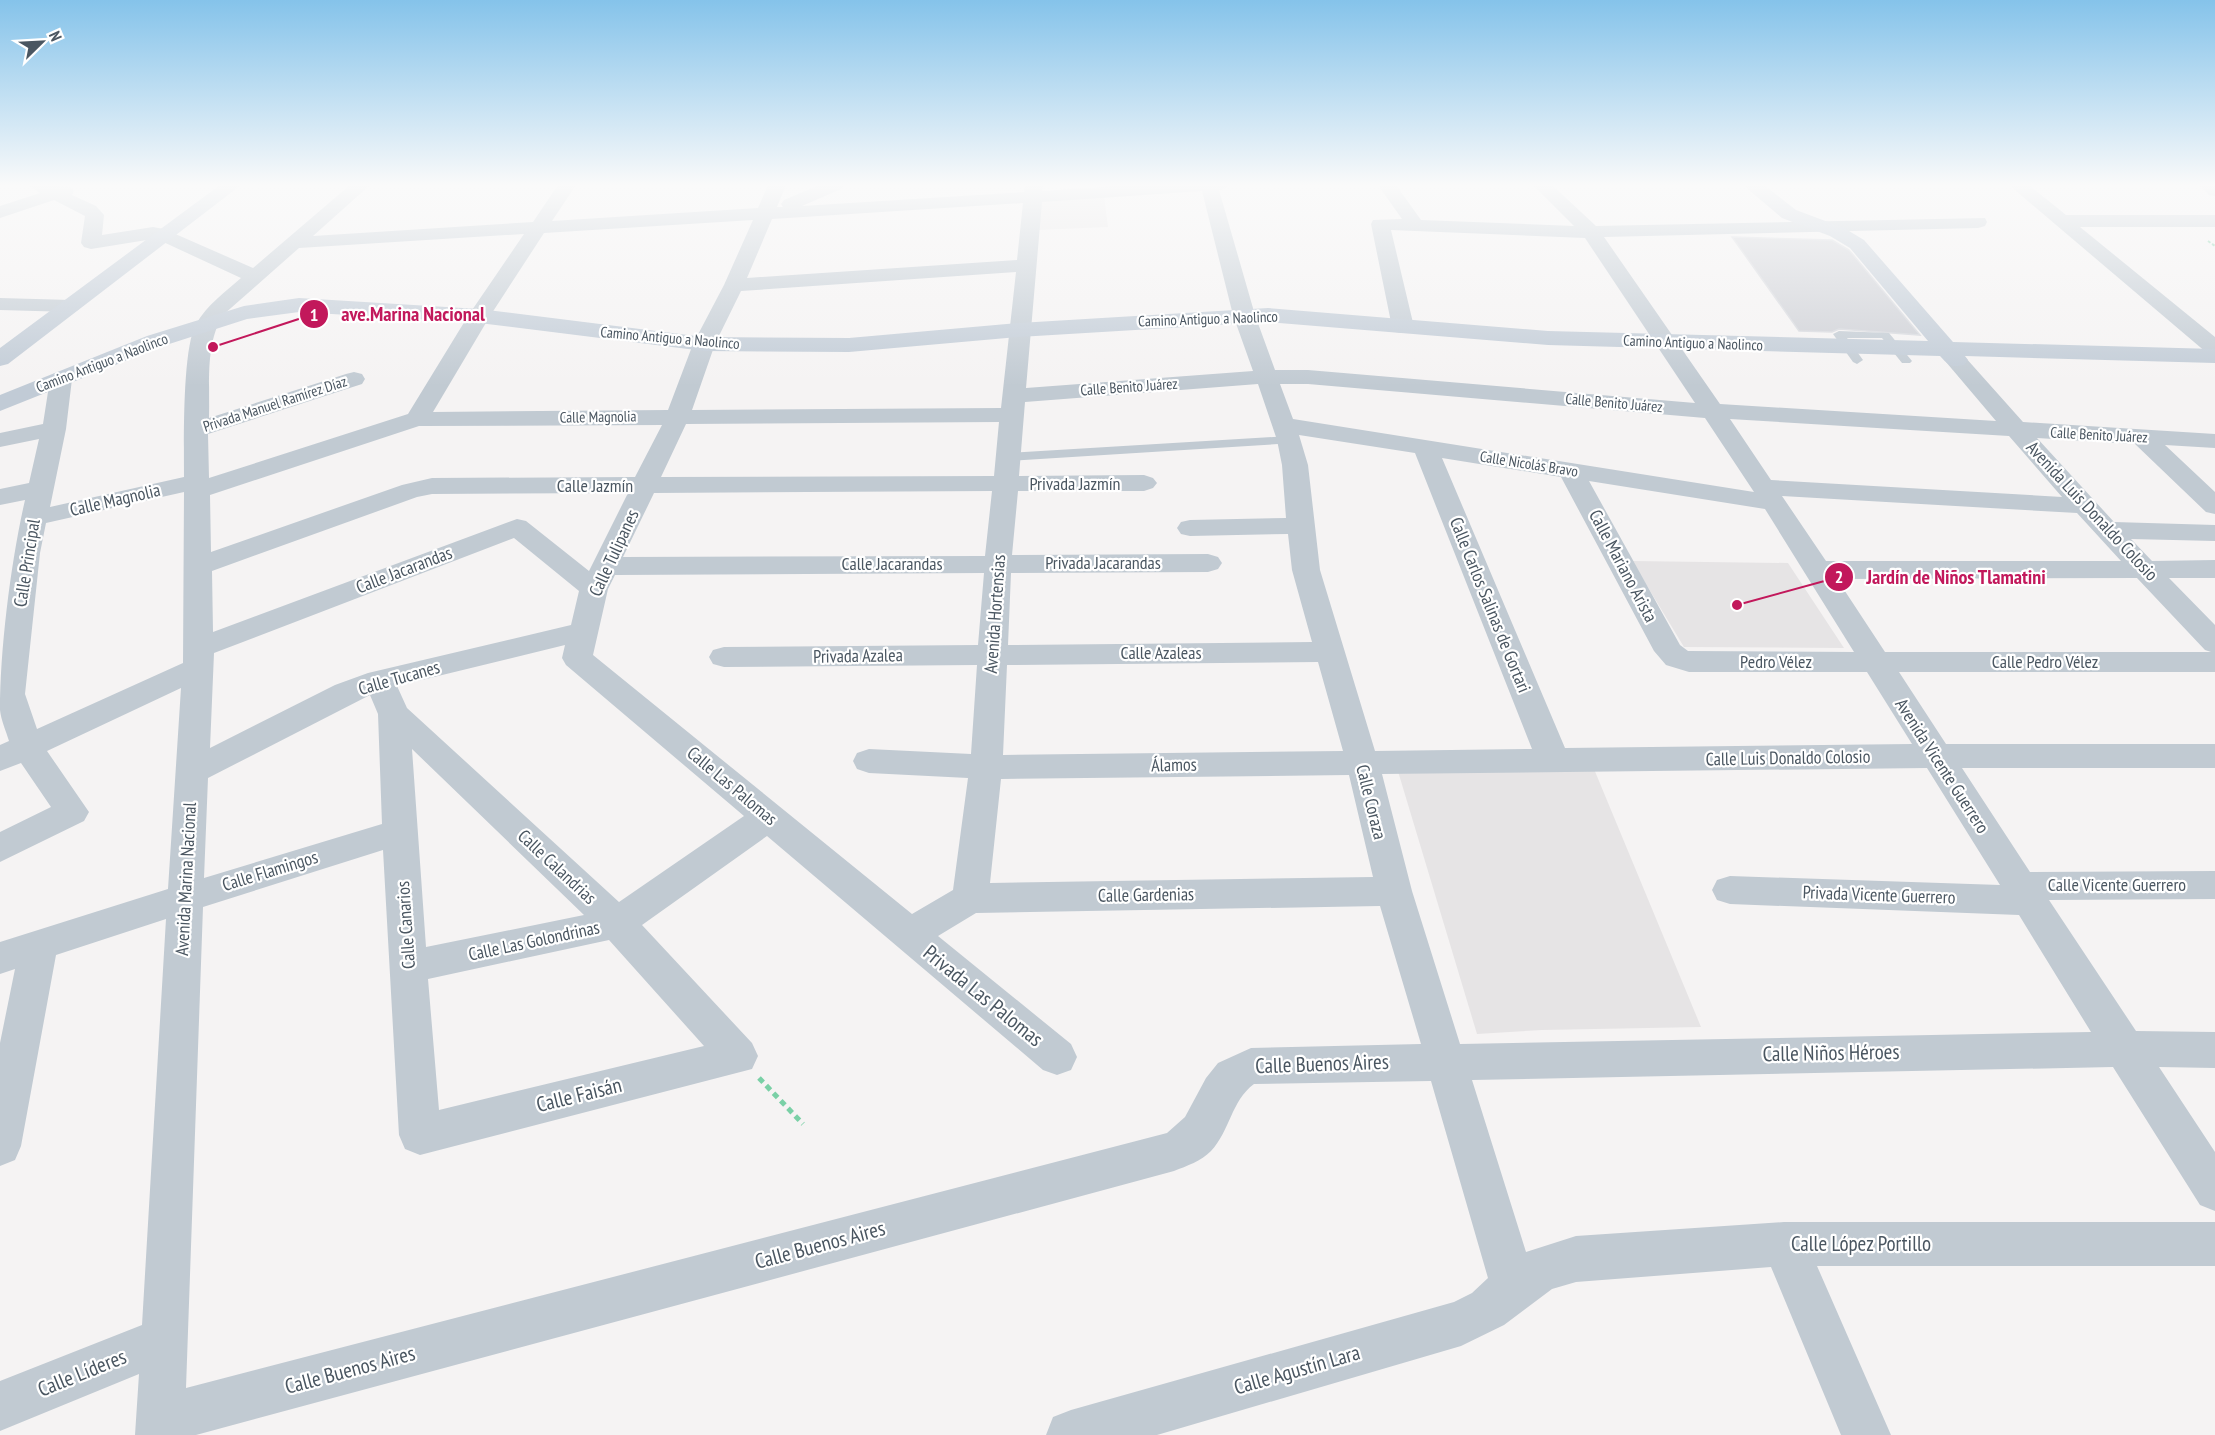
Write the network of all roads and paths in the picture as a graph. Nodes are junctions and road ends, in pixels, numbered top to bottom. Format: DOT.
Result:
graph roads {
  1 [pos="142,252"];
  2 [pos="201,252"];
  3 [pos="282,252"];
  4 [pos="523,252"];
  5 [pos="749,252"];
  6 [pos="1027,252"];
  7 [pos="1227,252"];
  8 [pos="1386,252"];
  9 [pos="1605,252"];
  10 [pos="1864,252"];
  11 [pos="2101,252"];
  12 [pos="1026,265"];
  13 [pos="254,276"];
  14 [pos="734,285"];
  15 [pos="0,304"];
  16 [pos="71,306"];
  17 [pos="476,321"];
  18 [pos="1246,321"];
  19 [pos="206,325"];
  20 [pos="1403,327"];
  21 [pos="1018,337"];
  22 [pos="2215,348"];
  23 [pos="703,349"];
  24 [pos="1671,349"];
  25 [pos="1853,353"];
  26 [pos="1901,354"];
  27 [pos="1952,356"];
  28 [pos="2215,356"];
  29 [pos="0,359"];
  30 [pos="2215,368"];
  31 [pos="1266,377"];
  32 [pos="61,379"];
  33 [pos="354,379"];
  34 [pos="0,404"];
  35 [pos="1012,405"];
  36 [pos="1712,411"];
  37 [pos="678,416"];
  38 [pos="417,419"];
  39 [pos="54,429"];
  40 [pos="196,430"];
  41 [pos="2017,430"];
  42 [pos="1287,433"];
  43 [pos="2143,438"];
  44 [pos="0,440"];
  45 [pos="2215,441"];
  46 [pos="1425,447"];
  47 [pos="1007,471"];
  48 [pos="1571,471"];
  49 [pos="1144,483"];
  50 [pos="646,485"];
  51 [pos="196,487"];
  52 [pos="40,489"];
  53 [pos="1769,495"];
  54 [pos="0,497"];
  55 [pos="2084,506"];
  56 [pos="2215,506"];
  57 [pos="34,518"];
  58 [pos="1300,526"];
  59 [pos="1190,528"];
  60 [pos="2106,530"];
  61 [pos="2215,533"];
  62 [pos="13,556"];
  63 [pos="998,563"];
  64 [pos="1208,563"];
  65 [pos="198,566"];
  66 [pos="2142,567"];
  67 [pos="2215,569"];
  68 [pos="1817,570"];
  69 [pos="601,578"];
  70 [pos="8,628"];
  71 [pos="585,631"];
  72 [pos="2215,643"];
  73 [pos="1330,652"];
  74 [pos="992,654"];
  75 [pos="724,657"];
  76 [pos="199,658"];
  77 [pos="1677,658"];
  78 [pos="1876,662"];
  79 [pos="2215,662"];
  80 [pos="379,680"];
  81 [pos="394,714"];
  82 [pos="14,752"];
  83 [pos="1935,756"];
  84 [pos="2215,756"];
  85 [pos="869,761"];
  86 [pos="1362,762"];
  87 [pos="1554,762"];
  88 [pos="986,767"];
  89 [pos="191,772"];
  90 [pos="769,817"];
  91 [pos="399,832"];
  92 [pos="0,848"];
  93 [pos="2215,885"];
  94 [pos="1730,890"];
  95 [pos="1394,891"];
  96 [pos="2023,893"];
  97 [pos="184,898"];
  98 [pos="970,898"];
  99 [pos="617,923"];
  100 [pos="908,935"];
  101 [pos="39,945"];
  102 [pos="0,958"];
  103 [pos="409,967"];
  104 [pos="2125,1048"];
  105 [pos="2215,1050"];
  106 [pos="738,1056"];
  107 [pos="1057,1057"];
  108 [pos="1446,1060"];
  109 [pos="803,1124"];
  110 [pos="420,1135"];
  111 [pos="0,1146"];
  112 [pos="2215,1190"];
  113 [pos="1784,1244"];
  114 [pos="2215,1244"];
  115 [pos="1514,1287"];
  116 [pos="163,1340"];
  117 [pos="0,1406"];
  118 [pos="160,1428"];
  119 [pos="1071,1435"];
  120 [pos="1866,1435"];
  1 -- 16 [label="main road"];
  2 -- 13 [label="street"];
  3 -- 13 [label="street"];
  4 -- 17 [label="street"];
  5 -- 14 [label="street, Calle Tulipanes"];
  6 -- 12 [label="street, Avenida Hortensias"];
  7 -- 18 [label="street, Calle Coraza"];
  8 -- 20 [label="street"];
  9 -- 24 [label="street, Avenida Vicente Guerrero"];
  10 -- 27 [label="main road"];
  11 -- 22 [label="street"];
  12 -- 14 [label="street"];
  12 -- 21 [label="street, Avenida Hortensias"];
  13 -- 19 [label="street"];
  14 -- 23 [label="street, Calle Tulipanes"];
  15 -- 16 [label="street"];
  16 -- 29 [label="main road"];
  17 -- 19 [label="main road, Camino Antiguo a Naolinco"];
  17 -- 23 [label="main road, Camino Antiguo a Naolinco"];
  17 -- 38 [label="street"];
  18 -- 20 [label="main road, Camino Antiguo a Naolinco"];
  18 -- 21 [label="main road, Camino Antiguo a Naolinco"];
  18 -- 24 [label="main road, Camino Antiguo a Naolinco"];
  18 -- 31 [label="street, Calle Coraza"];
  19 -- 32 [label="main road, Camino Antiguo a Naolinco"];
  19 -- 40 [label="street, Avenida Marina Nacional"];
  20 -- 24 [label="main road, Camino Antiguo a Naolinco"];
  21 -- 23 [label="main road, Camino Antiguo a Naolinco"];
  21 -- 35 [label="street, Avenida Hortensias"];
  23 -- 37 [label="street, Calle Tulipanes"];
  24 -- 25 [label="main road, Camino Antiguo a Naolinco"];
  24 -- 36 [label="street, Avenida Vicente Guerrero"];
  25 -- 26 [label="main road, Camino Antiguo a Naolinco"];
  25 -- 26 [label="lane"];
  26 -- 27 [label="main road, Camino Antiguo a Naolinco"];
  27 -- 28 [label="main road, Camino Antiguo a Naolinco"];
  27 -- 30 [label="main road, Camino Antiguo a Naolinco"];
  27 -- 41 [label="street, Avenida Luis Donaldo Colosio"];
  31 -- 35 [label="street, Calle Benito Juárez"];
  31 -- 36 [label="street, Calle Benito Juárez"];
  31 -- 42 [label="street, Calle Coraza"];
  32 -- 34 [label="main road, Camino Antiguo a Naolinco"];
  32 -- 39 [label="street, Calle Principal"];
  33 -- 40 [label="street, Privada Manuel Ramírez Díaz"];
  35 -- 37 [label="street, Calle Magnolia"];
  35 -- 47 [label="street, Avenida Hortensias"];
  36 -- 41 [label="street, Calle Benito Juárez"];
  36 -- 53 [label="street, Avenida Vicente Guerrero"];
  37 -- 38 [label="street, Calle Magnolia"];
  37 -- 50 [label="street, Calle Tulipanes"];
  38 -- 51 [label="street, Calle Magnolia"];
  39 -- 44 [label="street"];
  39 -- 52 [label="street, Calle Principal"];
  40 -- 51 [label="street, Avenida Marina Nacional"];
  41 -- 43 [label="street, Calle Benito Juárez"];
  41 -- 55 [label="street, Avenida Luis Donaldo Colosio"];
  42 -- 46 [label="street, Calle Nicolás Bravo"];
  42 -- 47 [label="lane, Calle Nicolás Bravo"];
  42 -- 58 [label="street, Calle Coraza"];
  43 -- 45 [label="street, Calle Benito Juárez"];
  43 -- 56 [label="street"];
  46 -- 48 [label="street, Calle Nicolás Bravo"];
  46 -- 87 [label="street, Calle Carlos Salinas de Gortari"];
  47 -- 49 [label="street, Privada Jazmín"];
  47 -- 50 [label="street, Calle Jazmín"];
  47 -- 63 [label="street, Avenida Hortensias"];
  48 -- 53 [label="street, Calle Nicolás Bravo"];
  48 -- 77 [label="street, Calle Mariano Arista"];
  50 -- 65 [label="street, Calle Jazmín"];
  50 -- 69 [label="street, Calle Tulipanes"];
  51 -- 57 [label="street, Calle Magnolia"];
  51 -- 65 [label="street, Avenida Marina Nacional"];
  52 -- 54 [label="street"];
  52 -- 57 [label="street, Calle Principal"];
  53 -- 55 [label="street, Calle Nicolás Bravo"];
  53 -- 68 [label="street, Avenida Vicente Guerrero"];
  55 -- 60 [label="street, Avenida Luis Donaldo Colosio"];
  57 -- 62 [label="street, Calle Principal"];
  58 -- 59 [label="street"];
  58 -- 73 [label="street, Calle Coraza"];
  60 -- 61 [label="street"];
  60 -- 66 [label="street, Avenida Luis Donaldo Colosio"];
  62 -- 70 [label="street, Calle Principal"];
  63 -- 64 [label="street, Privada Jacarandas"];
  63 -- 69 [label="street, Calle Jacarandas"];
  63 -- 74 [label="street, Avenida Hortensias"];
  65 -- 76 [label="street, Avenida Marina Nacional"];
  66 -- 67 [label="street"];
  66 -- 68 [label="street"];
  66 -- 72 [label="street, Avenida Luis Donaldo Colosio"];
  68 -- 78 [label="street, Avenida Vicente Guerrero"];
  69 -- 71 [label="street, Calle Tulipanes"];
  69 -- 76 [label="street, Calle Jacarandas"];
  70 -- 82 [label="street, Calle Principal"];
  71 -- 80 [label="street, Calle Tucanes"];
  71 -- 90 [label="street, Calle Las Palomas"];
  73 -- 74 [label="street, Calle Azaleas"];
  73 -- 86 [label="street, Calle Coraza"];
  74 -- 75 [label="street, Privada Azalea"];
  74 -- 88 [label="street, Avenida Hortensias"];
  76 -- 82 [label="street, Calle Jacarandas"];
  76 -- 89 [label="street, Avenida Marina Nacional"];
  77 -- 78 [label="street, Pedro Vélez"];
  78 -- 79 [label="street, Calle Pedro Vélez"];
  78 -- 83 [label="street, Avenida Vicente Guerrero"];
  80 -- 81 [label="street, Calle Calandrias"];
  80 -- 89 [label="street, Calle Tucanes"];
  81 -- 91 [label="street, Calle Canarios"];
  81 -- 99 [label="street, Calle Calandrias"];
  82 -- 92 [label="street"];
  83 -- 84 [label="street, Calle Luis Donaldo Colosio"];
  83 -- 87 [label="street, Calle Luis Donaldo Colosio"];
  83 -- 96 [label="street, Avenida Vicente Guerrero"];
  85 -- 88 [label="street, Álamos"];
  86 -- 87 [label="street, Calle Luis Donaldo Colosio"];
  86 -- 88 [label="street, Álamos"];
  86 -- 95 [label="street, Calle Coraza"];
  88 -- 98 [label="street, Avenida Hortensias"];
  89 -- 97 [label="street, Avenida Marina Nacional"];
  90 -- 99 [label="street, Calle Las Golondrinas"];
  90 -- 100 [label="street, Calle Las Palomas"];
  91 -- 97 [label="street, Calle Flamingos"];
  91 -- 103 [label="street, Calle Canarios"];
  93 -- 96 [label="street, Calle Vicente Guerrero"];
  94 -- 96 [label="street, Privada Vicente Guerrero"];
  95 -- 98 [label="street, Calle Gardenias"];
  95 -- 108 [label="street, Calle Coraza"];
  96 -- 104 [label="street, Avenida Vicente Guerrero"];
  97 -- 101 [label="street, Calle Flamingos"];
  97 -- 116 [label="street, Avenida Marina Nacional"];
  98 -- 100 [label="street, Calle Gardenias"];
  99 -- 103 [label="street, Calle Las Golondrinas"];
  99 -- 106 [label="street, Calle Calandrias"];
  100 -- 107 [label="street, Privada Las Palomas"];
  101 -- 102 [label="street, Calle Flamingos"];
  101 -- 111 [label="street"];
  103 -- 110 [label="street, Calle Canarios"];
  104 -- 105 [label="street, Calle Niños Héroes"];
  104 -- 108 [label="street, Calle Niños Héroes"];
  104 -- 112 [label="street, Avenida Vicente Guerrero"];
  106 -- 109 [label="path"];
  106 -- 110 [label="street, Calle Faisán"];
  108 -- 115 [label="street, Calle Coraza"];
  108 -- 118 [label="street, Calle Buenos Aires"];
  113 -- 114 [label="street, Calle López Portillo"];
  113 -- 115 [label="street, Calle López Portillo"];
  113 -- 120 [label="street"];
  115 -- 119 [label="street, Calle Agustín Lara"];
  116 -- 117 [label="street, Calle Líderes"];
  116 -- 118 [label="street, Avenida Marina Nacional"];
}
